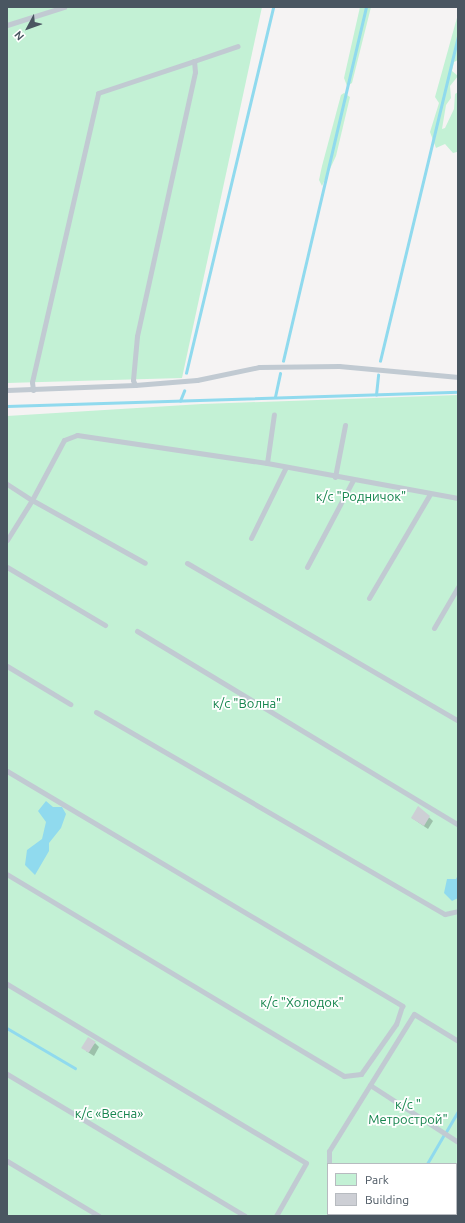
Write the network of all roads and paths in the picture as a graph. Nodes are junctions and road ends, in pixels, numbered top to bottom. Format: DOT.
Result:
graph roads {
  1 [pos="64,7"];
  2 [pos="7,25"];
  3 [pos="238,46"];
  4 [pos="194,61"];
  5 [pos="458,377"];
  6 [pos="135,385"];
  7 [pos="7,390"];
  8 [pos="33,390"];
  9 [pos="274,414"];
  10 [pos="345,425"];
  11 [pos="267,463"];
  12 [pos="286,467"];
  13 [pos="335,477"];
  14 [pos="353,480"];
  15 [pos="7,484"];
  16 [pos="430,494"];
  17 [pos="458,498"];
  18 [pos="32,500"];
  19 [pos="251,538"];
  20 [pos="7,540"];
  21 [pos="145,563"];
  22 [pos="187,563"];
  23 [pos="7,567"];
  24 [pos="307,567"];
  25 [pos="458,587"];
  26 [pos="369,598"];
  27 [pos="105,626"];
  28 [pos="434,628"];
  29 [pos="137,631"];
  30 [pos="7,666"];
  31 [pos="70,704"];
  32 [pos="96,712"];
  33 [pos="458,721"];
  34 [pos="7,771"];
  35 [pos="458,825"];
  36 [pos="7,874"];
  37 [pos="458,912"];
  38 [pos="7,984"];
  39 [pos="458,1041"];
  40 [pos="7,1074"];
  41 [pos="370,1085"];
  42 [pos="458,1142"];
  43 [pos="7,1161"];
  44 [pos="328,1163"];
  45 [pos="99,1216"];
  46 [pos="245,1216"];
  47 [pos="276,1216"];
  1 -- 2 [label="lane"];
  3 -- 4 [label="lane"];
  4 -- 6 [label="lane"];
  4 -- 8 [label="lane"];
  5 -- 6 [label="lane"];
  6 -- 8 [label="lane"];
  7 -- 8 [label="lane"];
  9 -- 11 [label="lane"];
  10 -- 13 [label="lane"];
  11 -- 12 [label="lane"];
  11 -- 18 [label="lane"];
  12 -- 13 [label="lane"];
  12 -- 19 [label="lane"];
  13 -- 14 [label="lane"];
  14 -- 16 [label="lane"];
  14 -- 24 [label="lane"];
  15 -- 18 [label="lane"];
  16 -- 17 [label="lane"];
  16 -- 26 [label="lane"];
  18 -- 20 [label="lane"];
  18 -- 21 [label="lane"];
  22 -- 33 [label="lane"];
  23 -- 27 [label="lane"];
  25 -- 28 [label="lane"];
  29 -- 35 [label="lane"];
  30 -- 31 [label="lane"];
  32 -- 37 [label="lane"];
  34 -- 36 [label="lane"];
  38 -- 47 [label="lane"];
  39 -- 41 [label="lane"];
  40 -- 46 [label="lane"];
  41 -- 42 [label="lane"];
  41 -- 44 [label="lane"];
  43 -- 45 [label="lane"];
}
